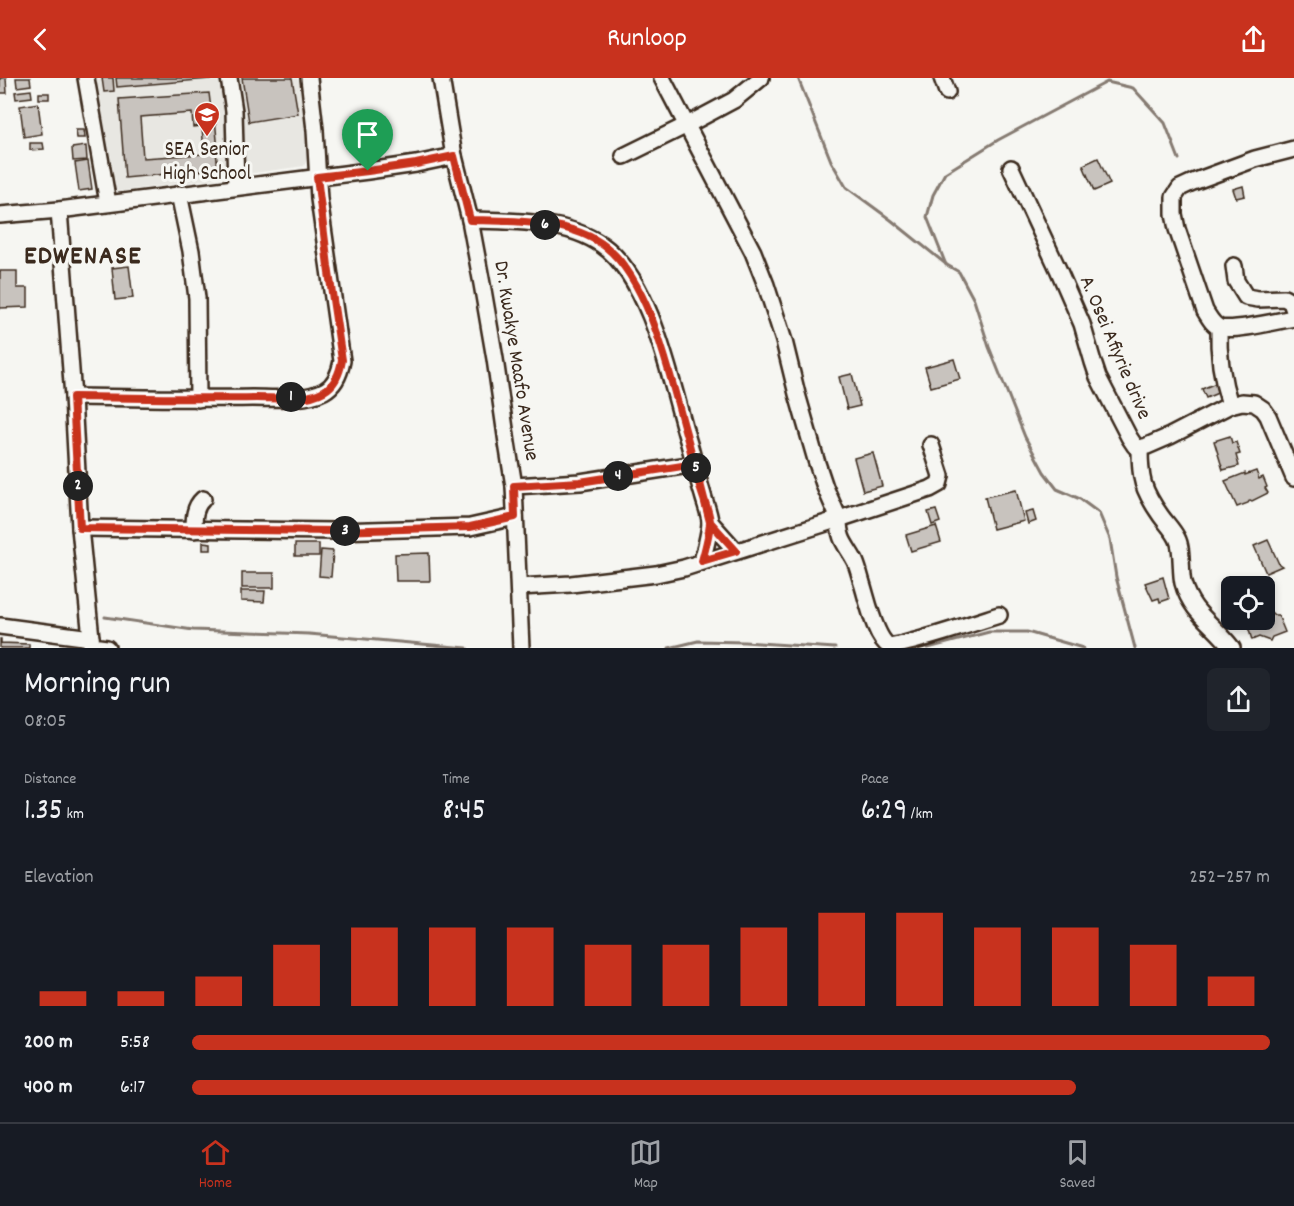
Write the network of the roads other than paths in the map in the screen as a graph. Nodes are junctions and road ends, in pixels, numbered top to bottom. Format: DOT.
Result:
graph roads {
  1 [pos="86,78"];
  2 [pos="229,78"];
  3 [pos="309,78"];
  4 [pos="441,78"];
  5 [pos="662,78"];
  6 [pos="761,78"];
  7 [pos="687,125"];
  8 [pos="1294,148"];
  9 [pos="454,156"];
  10 [pos="624,156"];
  11 [pos="1011,168"];
  12 [pos="317,177"];
  13 [pos="236,186"];
  14 [pos="179,194"];
  15 [pos="108,203"];
  16 [pos="59,210"];
  17 [pos="0,215"];
  18 [pos="470,220"];
  19 [pos="1234,266"];
  20 [pos="1294,311"];
  21 [pos="1294,318"];
  22 [pos="1219,328"];
  23 [pos="73,397"];
  24 [pos="198,399"];
  25 [pos="1230,405"];
  26 [pos="931,445"];
  27 [pos="1140,447"];
  28 [pos="1289,452"];
  29 [pos="695,464"];
  30 [pos="1294,478"];
  31 [pos="514,486"];
  32 [pos="203,499"];
  33 [pos="515,517"];
  34 [pos="839,519"];
  35 [pos="710,522"];
  36 [pos="80,528"];
  37 [pos="194,530"];
  38 [pos="736,551"];
  39 [pos="702,561"];
  40 [pos="519,587"];
  41 [pos="999,615"];
  42 [pos="0,626"];
  43 [pos="91,644"];
  44 [pos="107,648"];
  45 [pos="521,648"];
  46 [pos="1232,648"];
  1 -- 15 [label="street"];
  2 -- 13 [label="street"];
  3 -- 12 [label="street"];
  4 -- 9 [label="street, Dr. Kwakye Maafo Avenue"];
  5 -- 7 [label="street"];
  6 -- 7 [label="street"];
  7 -- 10 [label="street"];
  7 -- 34 [label="street"];
  8 -- 22 [label="street"];
  9 -- 12 [label="street"];
  9 -- 18 [label="street, Dr. Kwakye Maafo Avenue"];
  11 -- 27 [label="street, A. Osei Afiyrie drive"];
  12 -- 13 [label="street"];
  12 -- 24 [label="street"];
  13 -- 14 [label="street"];
  14 -- 15 [label="street"];
  14 -- 24 [label="street"];
  15 -- 16 [label="street"];
  16 -- 17 [label="street"];
  16 -- 23 [label="street"];
  18 -- 29 [label="street"];
  18 -- 31 [label="street, Dr. Kwakye Maafo Avenue"];
  19 -- 20 [label="street"];
  21 -- 22 [label="street"];
  22 -- 25 [label="street"];
  23 -- 24 [label="street"];
  23 -- 36 [label="street"];
  25 -- 27 [label="street, A. Osei Afiyrie drive"];
  25 -- 28 [label="street, A. Osei Afiyrie drive"];
  26 -- 34 [label="street"];
  27 -- 46 [label="street"];
  28 -- 30 [label="street, A. Osei Afiyrie drive"];
  29 -- 31 [label="street"];
  29 -- 35 [label="street"];
  31 -- 33 [label="street, Dr. Kwakye Maafo Avenue"];
  32 -- 37 [label="street"];
  33 -- 37 [label="street"];
  33 -- 40 [label="street, Dr. Kwakye Maafo Avenue"];
  34 -- 38 [label="street"];
  34 -- 41 [label="street"];
  35 -- 38 [label="street"];
  35 -- 39 [label="street"];
  36 -- 37 [label="street"];
  36 -- 43 [label="street"];
  38 -- 39 [label="street"];
  39 -- 40 [label="street"];
  40 -- 45 [label="street, Dr. Kwakye Maafo Avenue"];
  42 -- 43 [label="street"];
  43 -- 44 [label="street"];
}
